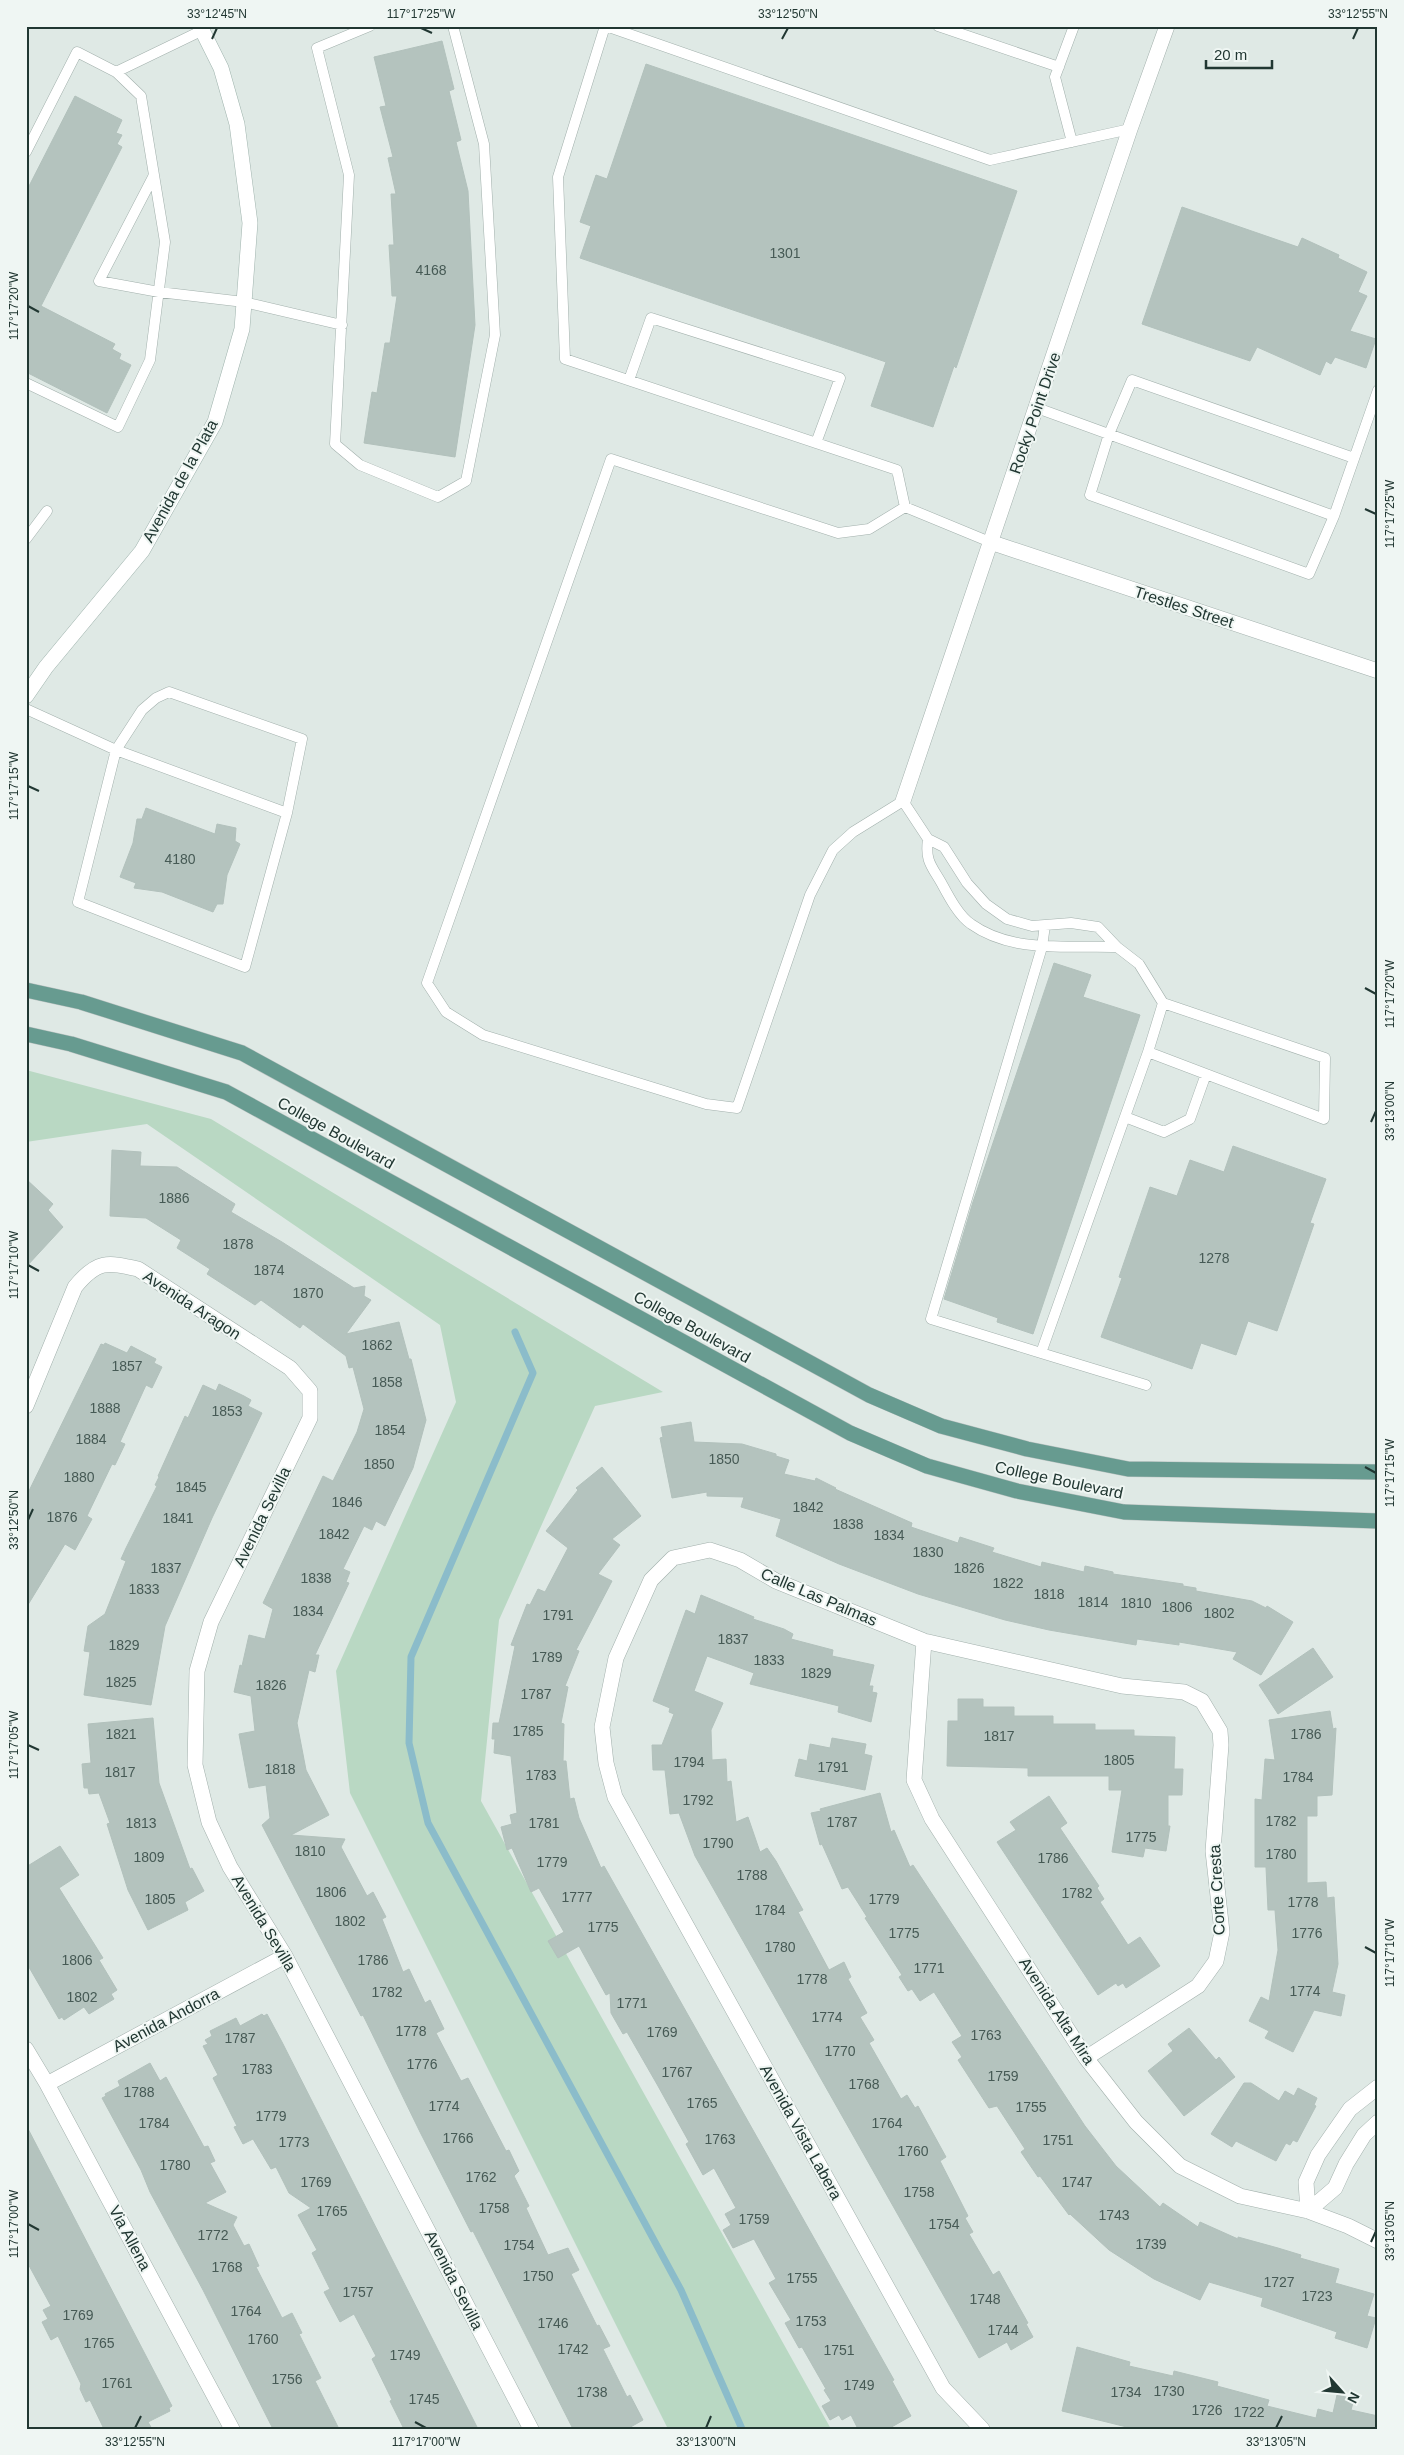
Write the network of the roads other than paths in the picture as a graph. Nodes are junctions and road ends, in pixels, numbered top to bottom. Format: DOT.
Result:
graph roads {
  1 [pos="370,26"];
  2 [pos="453,26"];
  3 [pos="606,26"];
  4 [pos="938,26"];
  5 [pos="1074,26"];
  6 [pos="1167,26"];
  7 [pos="204,27"];
  8 [pos="1059,67"];
  9 [pos="116,72"];
  10 [pos="1130,129"];
  11 [pos="1072,142"];
  12 [pos="26,152"];
  13 [pos="154,175"];
  14 [pos="159,292"];
  15 [pos="244,302"];
  16 [pos="342,325"];
  17 [pos="629,380"];
  18 [pos="26,383"];
  19 [pos="1378,390"];
  20 [pos="1037,408"];
  21 [pos="1109,434"];
  22 [pos="816,443"];
  23 [pos="1354,458"];
  24 [pos="905,507"];
  25 [pos="47,511"];
  26 [pos="1334,516"];
  27 [pos="26,539"];
  28 [pos="990,542"];
  29 [pos="1378,671"];
  30 [pos="26,696"];
  31 [pos="26,709"];
  32 [pos="116,750"];
  33 [pos="903,801"];
  34 [pos="287,813"];
  35 [pos="928,839"];
  36 [pos="1045,925"];
  37 [pos="1042,947"];
  38 [pos="1117,947"];
  39 [pos="26,990"];
  40 [pos="1163,1003"];
  41 [pos="26,1034"];
  42 [pos="1148,1052"];
  43 [pos="1206,1074"];
  44 [pos="1125,1117"];
  45 [pos="1041,1353"];
  46 [pos="32,1376"];
  47 [pos="1146,1386"];
  48 [pos="310,1391"];
  49 [pos="26,1406"];
  50 [pos="1378,1472"];
  51 [pos="1378,1521"];
  52 [pos="924,1641"];
  53 [pos="1221,1745"];
  54 [pos="632,1826"];
  55 [pos="285,1956"];
  56 [pos="26,2049"];
  57 [pos="1086,2058"];
  58 [pos="48,2084"];
  59 [pos="1378,2087"];
  60 [pos="1378,2122"];
  61 [pos="1308,2211"];
  62 [pos="1378,2241"];
  63 [pos="232,2429"];
  64 [pos="531,2429"];
  65 [pos="982,2429"];
  1 -- 16 [label="lane"];
  2 -- 16 [label="lane"];
  3 -- 11 [label="lane"];
  3 -- 17 [label="lane"];
  4 -- 8 [label="lane"];
  5 -- 8 [label="lane"];
  6 -- 10 [label="street, Rocky Point Drive"];
  7 -- 9 [label="lane"];
  7 -- 15 [label="street, Avenida de la Plata"];
  8 -- 11 [label="lane"];
  9 -- 12 [label="lane"];
  9 -- 13 [label="lane"];
  10 -- 11 [label="lane"];
  10 -- 20 [label="street, Rocky Point Drive"];
  13 -- 14 [label="lane"];
  13 -- 14 [label="lane"];
  14 -- 15 [label="lane"];
  14 -- 18 [label="lane"];
  15 -- 16 [label="lane"];
  15 -- 30 [label="street, Avenida de la Plata"];
  17 -- 22 [label="lane"];
  17 -- 22 [label="lane"];
  19 -- 23 [label="lane"];
  20 -- 21 [label="lane"];
  20 -- 28 [label="street, Rocky Point Drive"];
  21 -- 23 [label="lane"];
  21 -- 26 [label="lane"];
  21 -- 26 [label="lane"];
  22 -- 24 [label="lane"];
  23 -- 26 [label="lane"];
  24 -- 28 [label="lane"];
  24 -- 33 [label="lane"];
  25 -- 27 [label="lane"];
  28 -- 29 [label="street, Trestles Street"];
  28 -- 33 [label="street, Rocky Point Drive"];
  31 -- 32 [label="lane"];
  32 -- 34 [label="lane"];
  32 -- 34 [label="lane"];
  32 -- 34 [label="lane"];
  33 -- 35 [label="lane"];
  35 -- 36 [label="lane"];
  35 -- 37 [label="lane"];
  36 -- 37 [label="lane"];
  36 -- 38 [label="lane"];
  37 -- 38 [label="lane"];
  37 -- 45 [label="lane"];
  38 -- 40 [label="lane"];
  39 -- 50 [label="main road, College Boulevard"];
  40 -- 42 [label="lane"];
  40 -- 43 [label="lane"];
  41 -- 51 [label="main road, College Boulevard"];
  42 -- 43 [label="lane"];
  42 -- 44 [label="lane"];
  43 -- 44 [label="lane"];
  44 -- 45 [label="lane"];
  45 -- 47 [label="lane"];
  46 -- 48 [label="street, Avenida Aragon"];
  46 -- 49 [label="street, Avenida Aragon"];
  48 -- 55 [label="street, Avenida Sevilla"];
  52 -- 53 [label="street, Calle Las Palmas"];
  52 -- 54 [label="street, Calle Las Palmas"];
  52 -- 57 [label="street, Avenida Alta Mira"];
  53 -- 57 [label="street, Corte Cresta"];
  54 -- 65 [label="street, Avenida Vista Labera"];
  55 -- 58 [label="street, Avenida Andorra"];
  55 -- 64 [label="street, Avenida Sevilla"];
  56 -- 58 [label="street, Via Allena"];
  57 -- 61 [label="street, Avenida Alta Mira"];
  58 -- 63 [label="street, Via Allena"];
  59 -- 61 [label="street"];
  60 -- 61 [label="street"];
  61 -- 62 [label="street, Avenida Alta Mira"];
}
